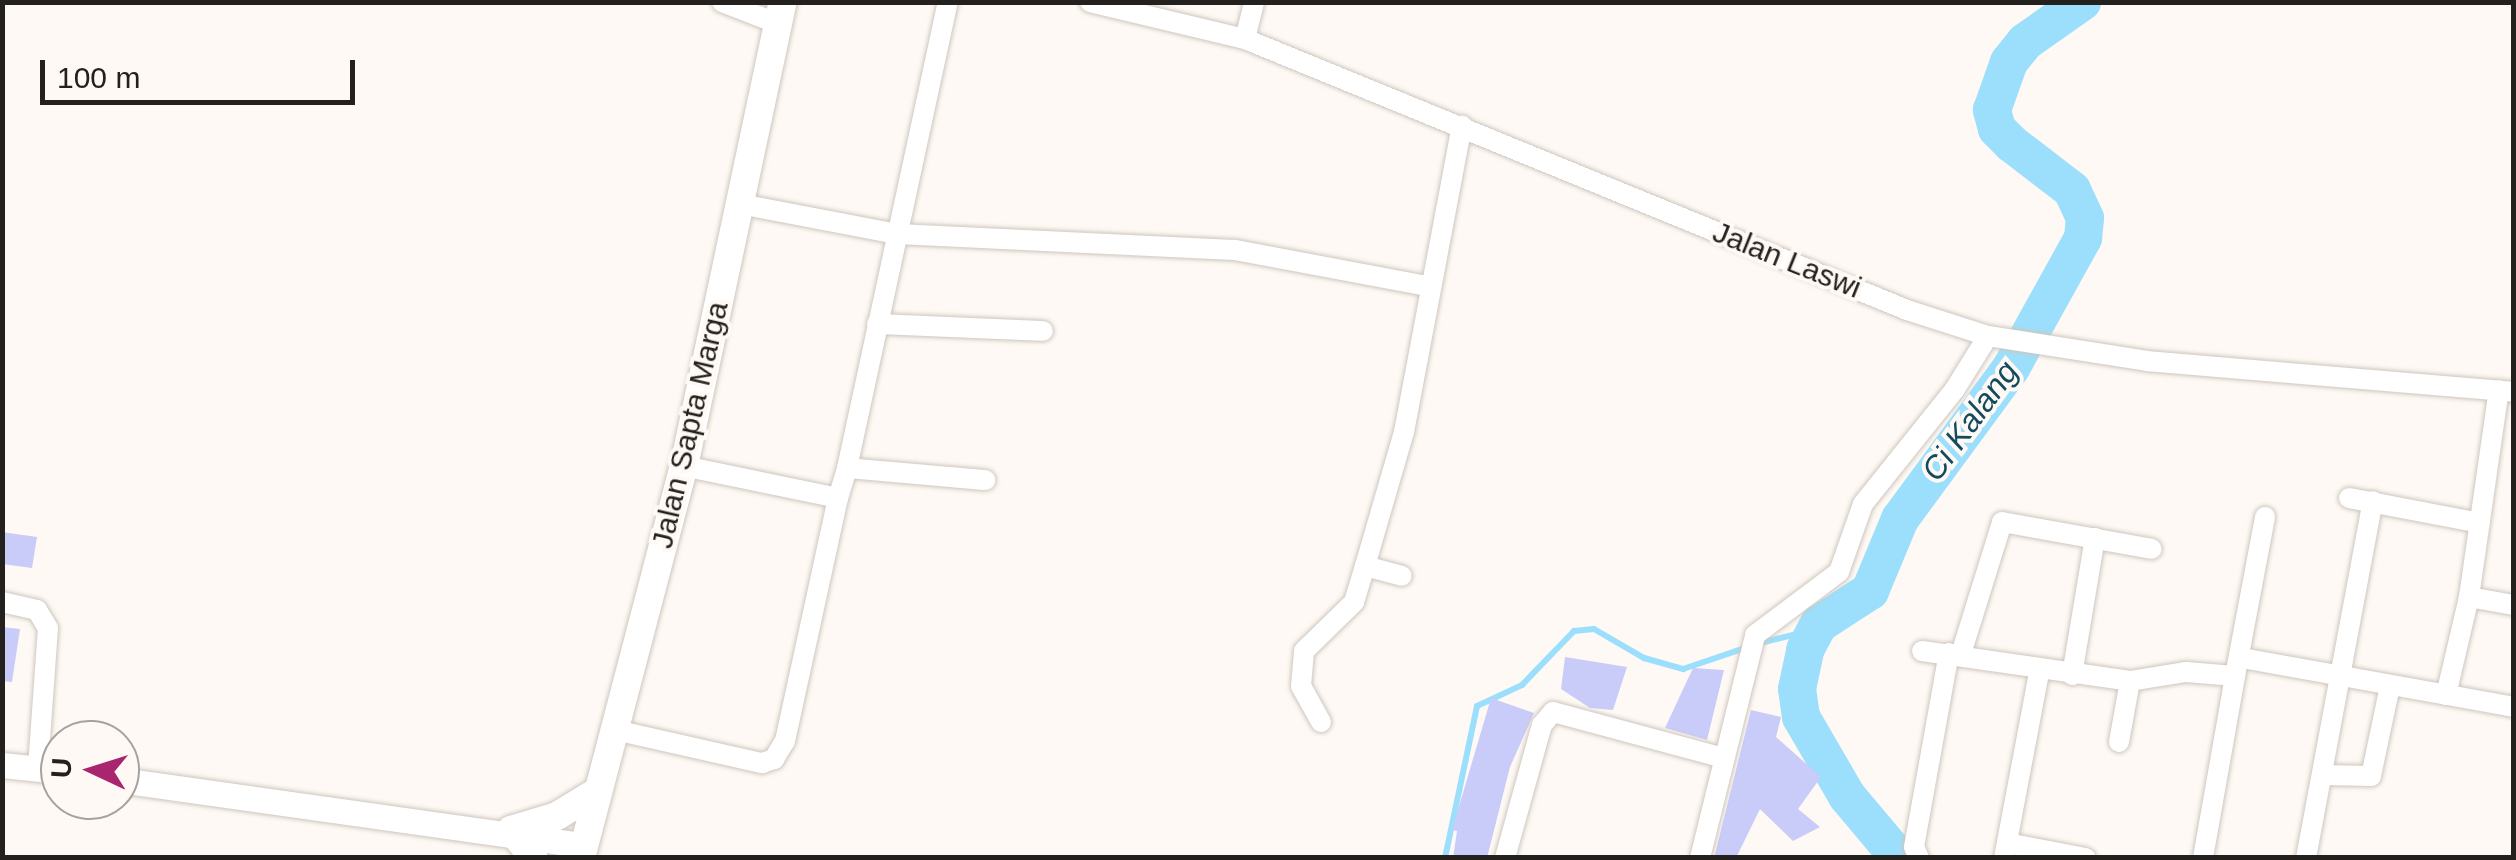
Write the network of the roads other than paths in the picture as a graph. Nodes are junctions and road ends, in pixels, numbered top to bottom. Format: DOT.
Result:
graph roads {
  1 [pos="722,2"];
  2 [pos="948,2"];
  3 [pos="1090,2"];
  4 [pos="1254,2"];
  5 [pos="781,13"];
  6 [pos="1245,40"];
  7 [pos="1462,125"];
  8 [pos="740,204"];
  9 [pos="896,234"];
  10 [pos="1427,286"];
  11 [pos="877,324"];
  12 [pos="1043,331"];
  13 [pos="1995,337"];
  14 [pos="2506,391"];
  15 [pos="684,466"];
  16 [pos="847,468"];
  17 [pos="985,480"];
  18 [pos="838,498"];
  19 [pos="2349,498"];
  20 [pos="2373,502"];
  21 [pos="2265,516"];
  22 [pos="2480,522"];
  23 [pos="2095,538"];
  24 [pos="2152,549"];
  25 [pos="1365,566"];
  26 [pos="1402,576"];
  27 [pos="2469,597"];
  28 [pos="2,602"];
  29 [pos="2514,605"];
  30 [pos="1922,651"];
  31 [pos="1955,654"];
  32 [pos="2238,667"];
  33 [pos="2040,668"];
  34 [pos="2340,674"];
  35 [pos="2072,675"];
  36 [pos="2130,682"];
  37 [pos="2390,686"];
  38 [pos="2446,694"];
  39 [pos="2514,707"];
  40 [pos="49,720"];
  41 [pos="1321,722"];
  42 [pos="615,730"];
  43 [pos="2119,742"];
  44 [pos="1723,758"];
  45 [pos="2,765"];
  46 [pos="40,769"];
  47 [pos="2324,776"];
  48 [pos="140,783"];
  49 [pos="598,791"];
  50 [pos="511,830"];
  51 [pos="2006,850"];
  52 [pos="582,851"];
  53 [pos="534,858"];
  54 [pos="1505,858"];
  55 [pos="1700,858"];
  56 [pos="1919,858"];
  57 [pos="2086,858"];
  58 [pos="2203,858"];
  59 [pos="2306,858"];
  1 -- 5 [label="street"];
  2 -- 9 [label="street"];
  3 -- 6 [label="street, Jalan Laswi"];
  4 -- 6 [label="street"];
  5 -- 8 [label="main road, Jalan Sapta Marga"];
  6 -- 7 [label="street, Jalan Laswi"];
  7 -- 10 [label="street"];
  7 -- 13 [label="street, Jalan Laswi"];
  8 -- 9 [label="street"];
  8 -- 15 [label="main road, Jalan Sapta Marga"];
  9 -- 10 [label="street"];
  9 -- 11 [label="street"];
  10 -- 25 [label="street"];
  11 -- 12 [label="street"];
  11 -- 16 [label="street"];
  13 -- 14 [label="street, Jalan Laswi"];
  13 -- 44 [label="street"];
  14 -- 22 [label="street"];
  15 -- 18 [label="street"];
  15 -- 42 [label="main road, Jalan Sapta Marga"];
  16 -- 17 [label="street"];
  16 -- 18 [label="street"];
  18 -- 42 [label="street"];
  19 -- 20 [label="street"];
  20 -- 22 [label="street"];
  20 -- 34 [label="street"];
  21 -- 32 [label="street"];
  22 -- 27 [label="street"];
  23 -- 24 [label="street"];
  23 -- 31 [label="street"];
  23 -- 35 [label="street"];
  25 -- 26 [label="street"];
  25 -- 41 [label="street"];
  27 -- 29 [label="street"];
  27 -- 38 [label="street"];
  28 -- 40 [label="street"];
  30 -- 31 [label="street"];
  31 -- 33 [label="street"];
  31 -- 56 [label="street"];
  32 -- 34 [label="street"];
  32 -- 36 [label="street"];
  32 -- 58 [label="street"];
  33 -- 35 [label="street"];
  33 -- 51 [label="street"];
  34 -- 37 [label="street"];
  34 -- 47 [label="street"];
  35 -- 36 [label="street"];
  36 -- 43 [label="street"];
  37 -- 38 [label="street"];
  37 -- 47 [label="street"];
  38 -- 39 [label="street"];
  42 -- 49 [label="main road, Jalan Sapta Marga"];
  44 -- 54 [label="street"];
  44 -- 55 [label="street"];
  45 -- 46 [label="street"];
  47 -- 59 [label="street"];
  48 -- 50 [label="street"];
  49 -- 50 [label="main road"];
  49 -- 52 [label="main road, Jalan Sapta Marga"];
  50 -- 52 [label="street"];
  50 -- 53 [label="main road"];
  51 -- 57 [label="street"];
}
